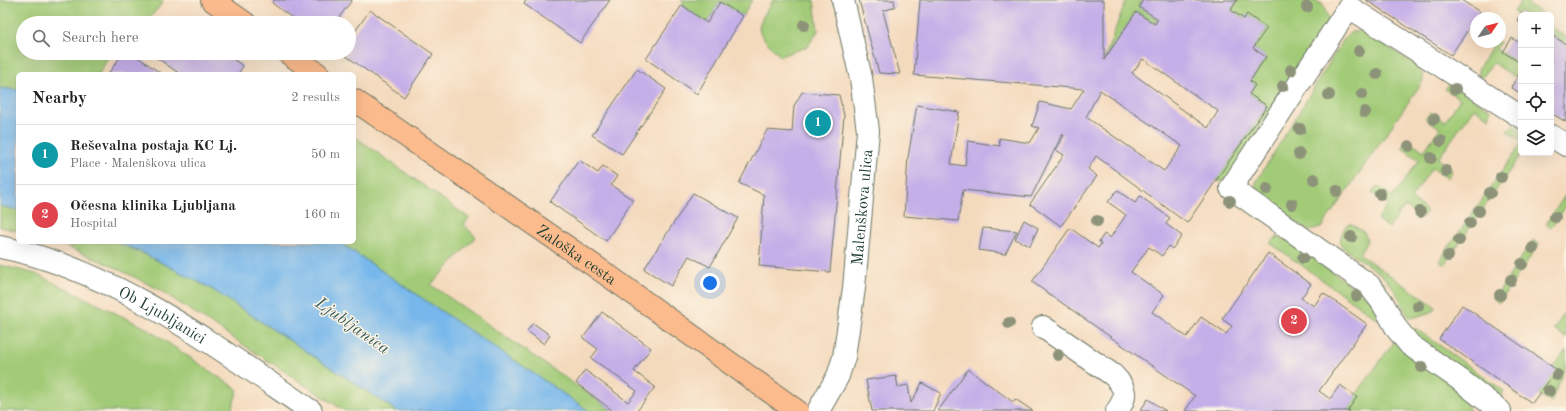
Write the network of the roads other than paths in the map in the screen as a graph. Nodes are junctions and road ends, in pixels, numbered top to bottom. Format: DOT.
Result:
graph roads {
  1 [pos="212,0"];
  2 [pos="843,0"];
  3 [pos="235,16"];
  4 [pos="298,60"];
  5 [pos="315,72"];
  6 [pos="356,101"];
  7 [pos="1518,115"];
  8 [pos="1554,138"];
  9 [pos="1566,146"];
  10 [pos="0,247"];
  11 [pos="1043,327"];
  12 [pos="1493,408"];
  13 [pos="311,411"];
  14 [pos="797,411"];
  15 [pos="818,411"];
  16 [pos="1117,411"];
  1 -- 3 [label="main road"];
  2 -- 15 [label="street, Malenškova ulica"];
  4 -- 5 [label="main road"];
  6 -- 14 [label="main road, Zaloška cesta"];
  7 -- 12 [label="street"];
  8 -- 9 [label="street"];
  10 -- 13 [label="street, Ob Ljubljanici"];
  11 -- 16 [label="street"];
}
